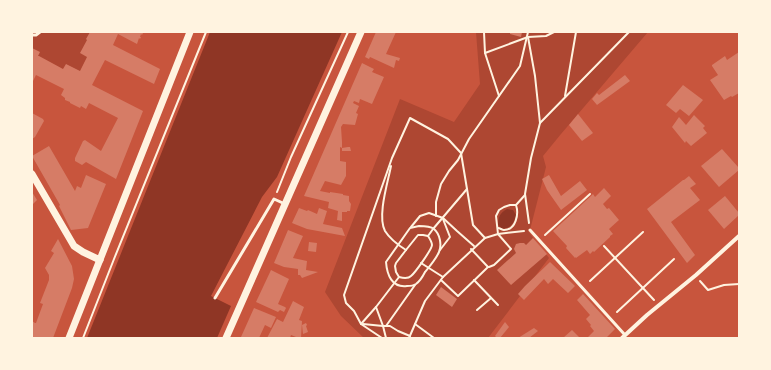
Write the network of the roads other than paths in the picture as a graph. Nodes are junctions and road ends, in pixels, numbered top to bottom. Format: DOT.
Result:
graph roads {
  1 [pos="40,32"];
  2 [pos="190,32"];
  3 [pos="361,32"];
  4 [pos="32,34"];
  5 [pos="32,174"];
  6 [pos="285,204"];
  7 [pos="530,230"];
  8 [pos="739,236"];
  9 [pos="100,260"];
  10 [pos="215,298"];
  11 [pos="624,337"];
  12 [pos="70,338"];
  13 [pos="226,338"];
  1 -- 4 [label="lane"];
  2 -- 9 [label="street"];
  3 -- 6 [label="street"];
  5 -- 9 [label="street"];
  6 -- 10 [label="lane"];
  6 -- 13 [label="street"];
  7 -- 11 [label="lane"];
  8 -- 11 [label="street"];
  9 -- 12 [label="street"];
}
